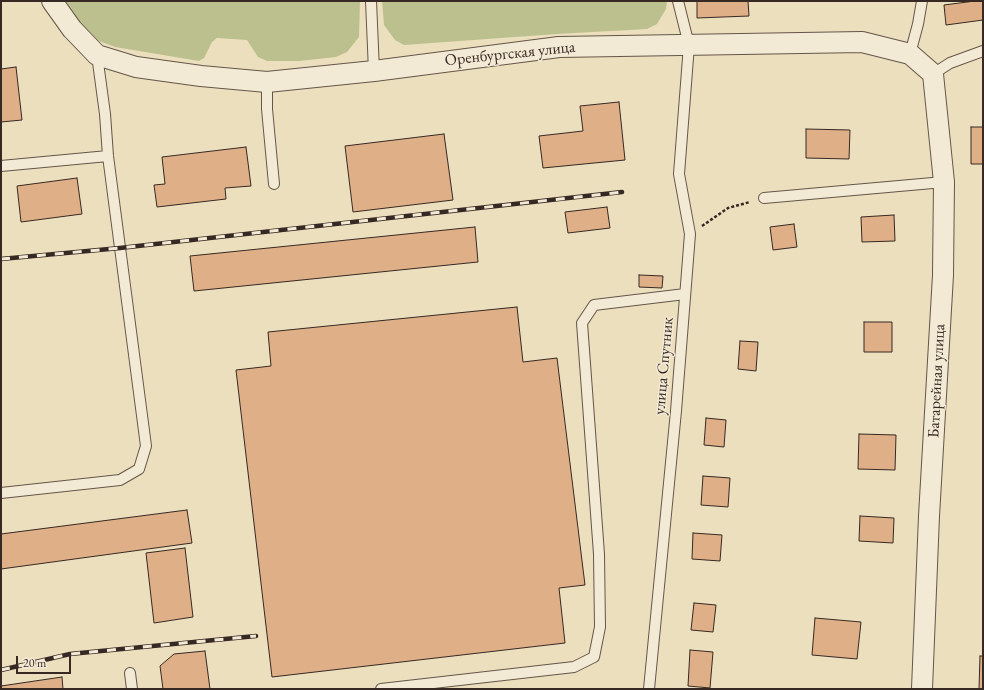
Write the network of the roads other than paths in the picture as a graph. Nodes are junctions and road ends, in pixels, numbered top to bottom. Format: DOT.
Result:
graph roads {
  1 [pos="52,1"];
  2 [pos="371,1"];
  3 [pos="678,1"];
  4 [pos="922,1"];
  5 [pos="689,45"];
  6 [pos="983,50"];
  7 [pos="910,54"];
  8 [pos="97,55"];
  9 [pos="374,71"];
  10 [pos="933,74"];
  11 [pos="267,82"];
  12 [pos="108,156"];
  13 [pos="1,166"];
  14 [pos="944,182"];
  15 [pos="274,184"];
  16 [pos="764,198"];
  17 [pos="685,294"];
  18 [pos="1,493"];
  19 [pos="130,673"];
  20 [pos="132,689"];
  21 [pos="381,689"];
  22 [pos="649,689"];
  23 [pos="922,689"];
  1 -- 8 [label="street, Оренбургская улица"];
  2 -- 9 [label="lane"];
  3 -- 5 [label="lane, улица Спутник"];
  4 -- 7 [label="lane"];
  5 -- 7 [label="street, Оренбургская улица"];
  5 -- 9 [label="street, Оренбургская улица"];
  5 -- 17 [label="lane, улица Спутник"];
  6 -- 10 [label="lane"];
  7 -- 10 [label="street, Оренбургская улица"];
  8 -- 11 [label="street, Оренбургская улица"];
  8 -- 12 [label="lane"];
  9 -- 11 [label="street, Оренбургская улица"];
  10 -- 14 [label="street, Батарейная улица"];
  11 -- 15 [label="lane"];
  12 -- 13 [label="lane"];
  12 -- 18 [label="lane"];
  14 -- 16 [label="lane"];
  14 -- 23 [label="street, Батарейная улица"];
  17 -- 21 [label="lane"];
  17 -- 22 [label="lane, улица Спутник"];
  19 -- 20 [label="lane"];
}
